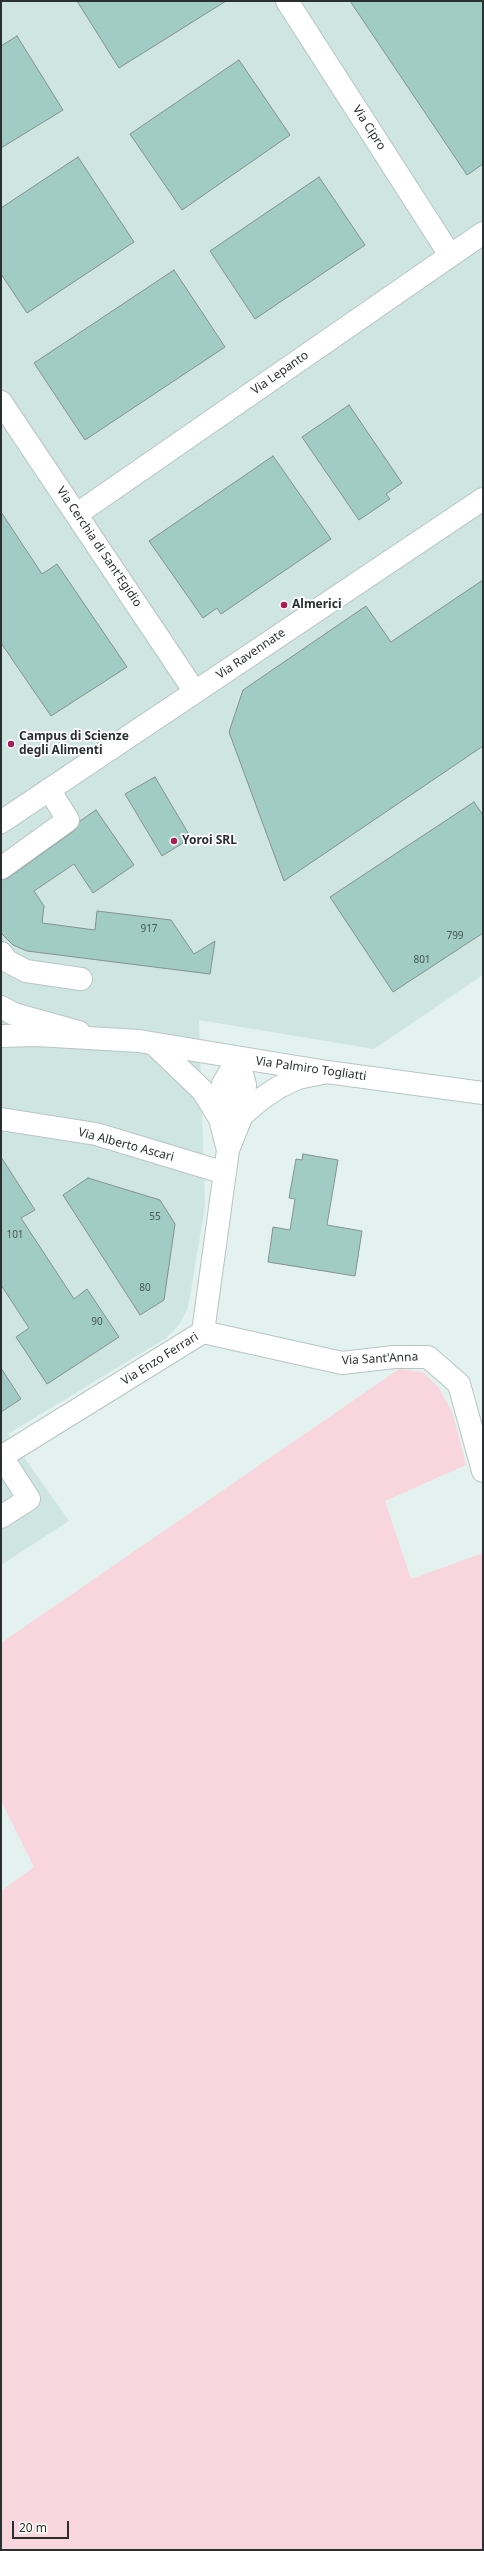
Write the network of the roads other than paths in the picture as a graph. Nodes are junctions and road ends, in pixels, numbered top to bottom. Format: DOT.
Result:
graph roads {
  1 [pos="287,1"];
  2 [pos="483,233"];
  3 [pos="450,255"];
  4 [pos="1,402"];
  5 [pos="483,499"];
  6 [pos="77,514"];
  7 [pos="195,692"];
  8 [pos="50,791"];
  9 [pos="21,810"];
  10 [pos="1,822"];
  11 [pos="1,829"];
  12 [pos="1,868"];
  13 [pos="1,953"];
  14 [pos="81,979"];
  15 [pos="8,1010"];
  16 [pos="1,1036"];
  17 [pos="147,1043"];
  18 [pos="238,1058"];
  19 [pos="327,1072"];
  20 [pos="483,1093"];
  21 [pos="242,1114"];
  22 [pos="1,1119"];
  23 [pos="220,1119"];
  24 [pos="228,1150"];
  25 [pos="225,1173"];
  26 [pos="203,1332"];
  27 [pos="2,1457"];
  28 [pos="483,1471"];
  29 [pos="1,1517"];
  1 -- 3 [label="street, Via Cipro"];
  2 -- 3 [label="street, Via Lepanto"];
  3 -- 6 [label="street, Via Lepanto"];
  4 -- 6 [label="street, Via Cerchia di Sant'Egidio"];
  5 -- 7 [label="street, Via Ravennate"];
  6 -- 7 [label="street, Via Cerchia di Sant'Egidio"];
  7 -- 8 [label="street, Via Ravennate"];
  8 -- 9 [label="street, Via Ravennate"];
  8 -- 12 [label="street"];
  9 -- 10 [label="street, Via Ravennate"];
  9 -- 11 [label="street, Via Ravennate"];
  13 -- 14 [label="street"];
  15 -- 17 [label="street, Via Palmiro Togliatti"];
  16 -- 17 [label="street, Via Palmiro Togliatti"];
  17 -- 18 [label="street, Via Palmiro Togliatti"];
  17 -- 23 [label="street, Via Enzo Ferrari"];
  18 -- 19 [label="street, Via Palmiro Togliatti"];
  18 -- 21 [label="street, Via Enzo Ferrari"];
  18 -- 23 [label="street, Via Enzo Ferrari"];
  19 -- 20 [label="street, Via Palmiro Togliatti"];
  19 -- 21 [label="street, Via Enzo Ferrari"];
  21 -- 24 [label="street, Via Enzo Ferrari"];
  22 -- 25 [label="street, Via Alberto Ascari"];
  23 -- 24 [label="street, Via Enzo Ferrari"];
  24 -- 25 [label="street, Via Enzo Ferrari"];
  25 -- 26 [label="street, Via Enzo Ferrari"];
  26 -- 27 [label="street, Via Enzo Ferrari"];
  26 -- 28 [label="street, Via Sant'Anna"];
  27 -- 29 [label="street"];
}
